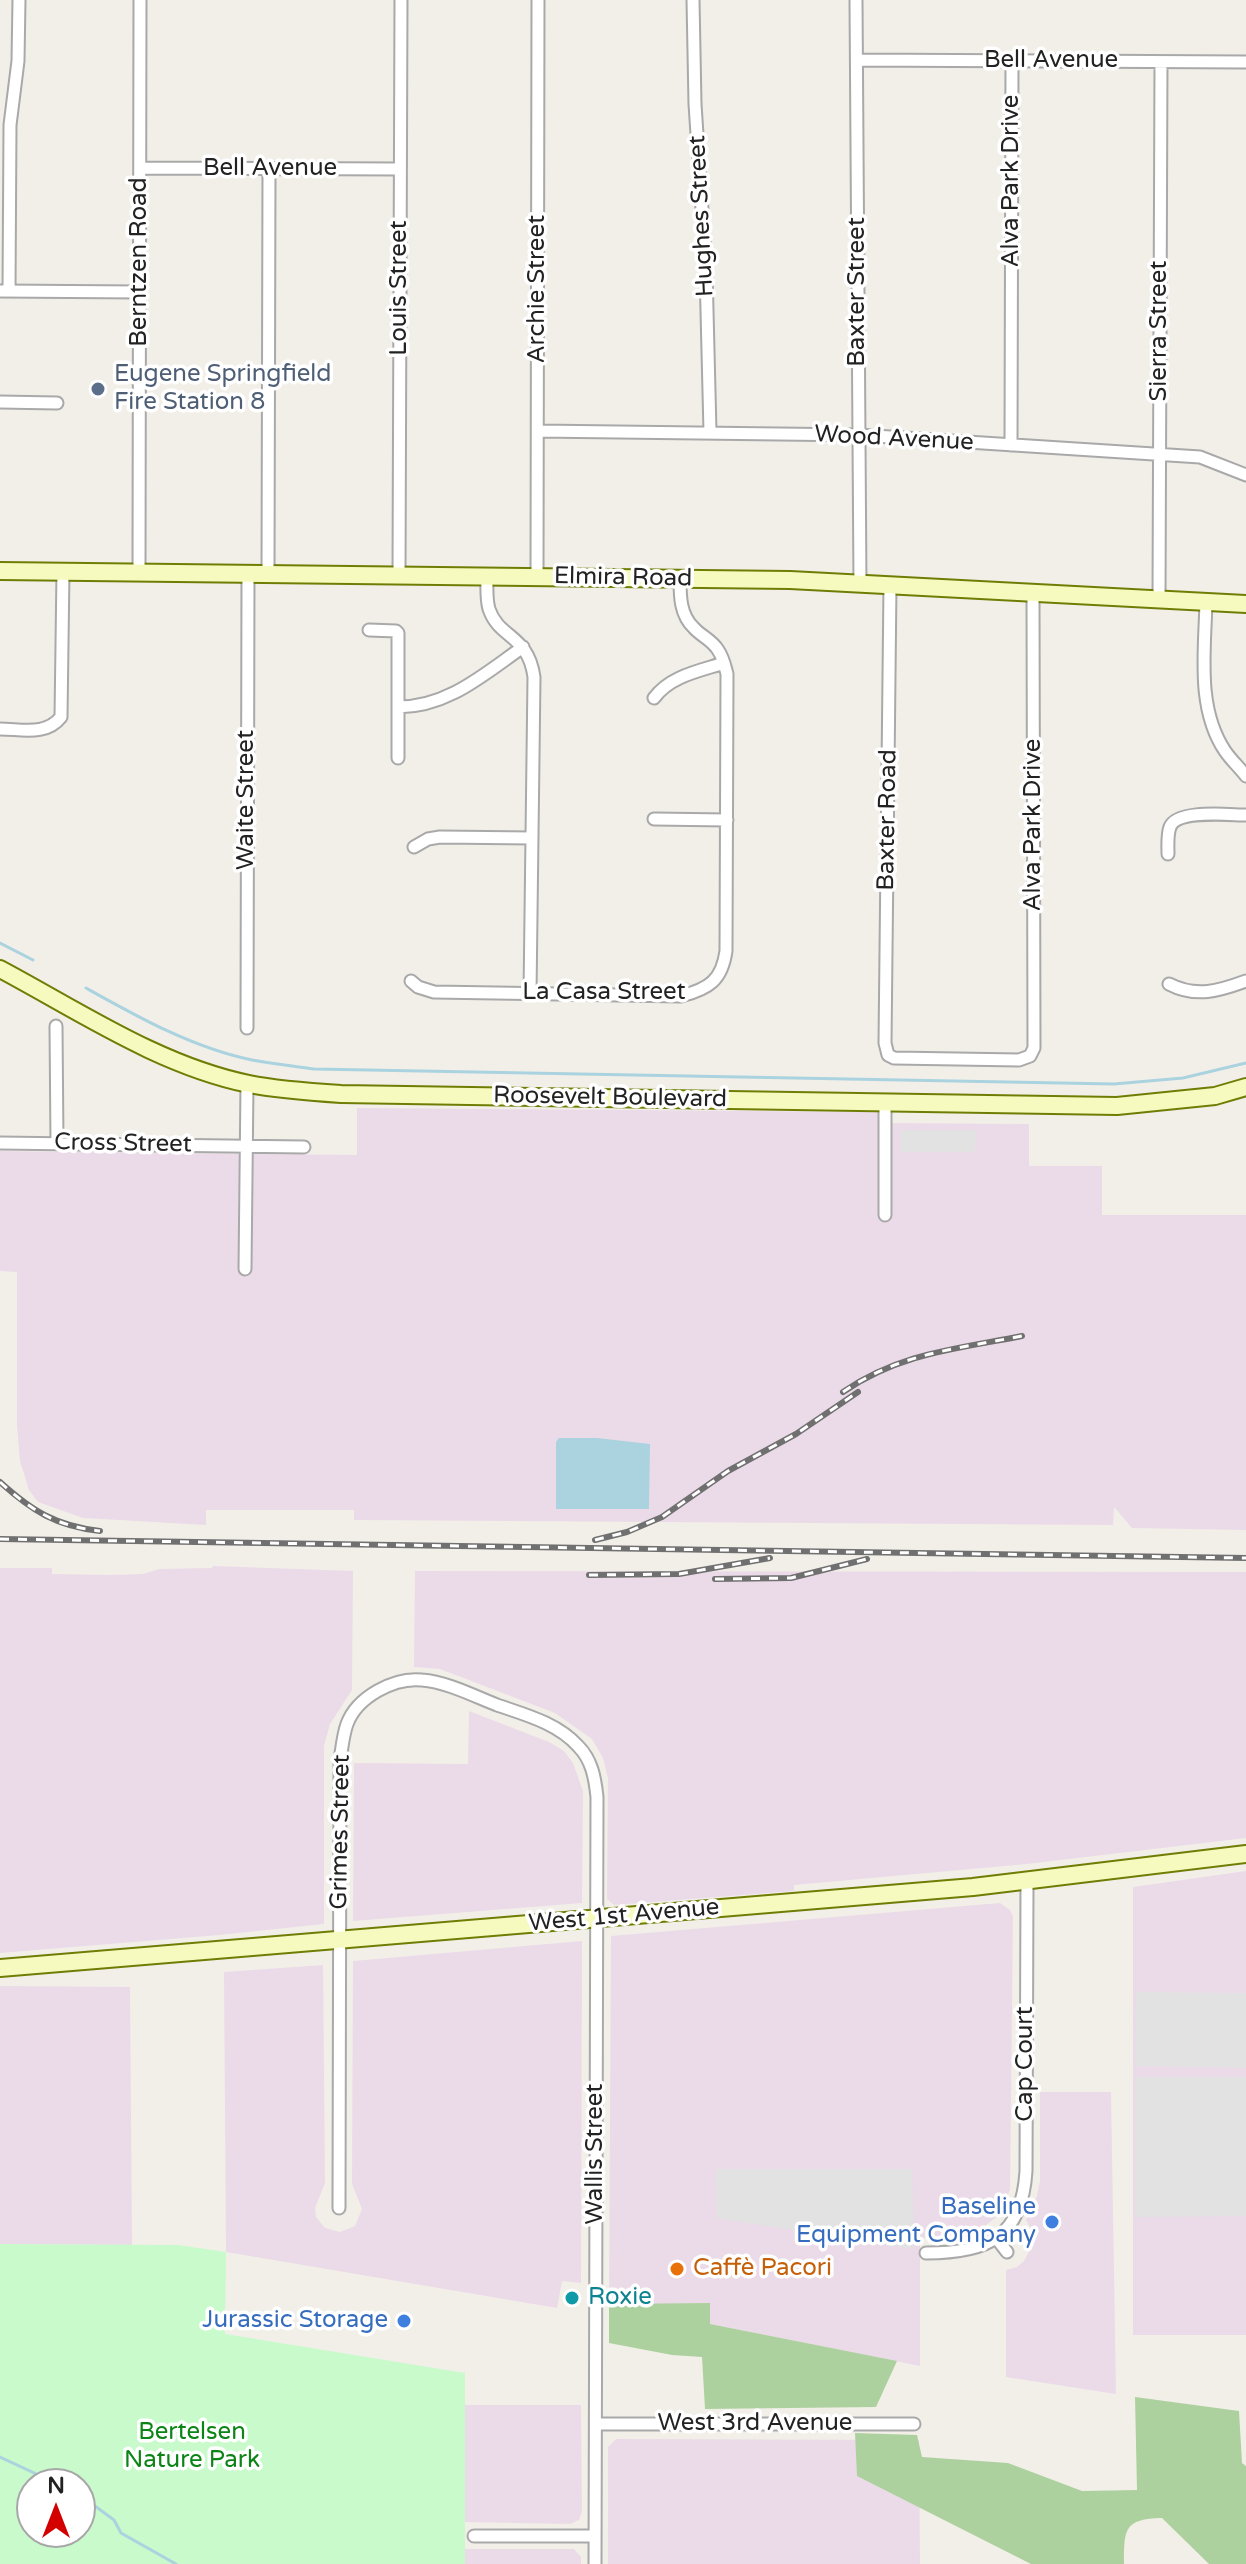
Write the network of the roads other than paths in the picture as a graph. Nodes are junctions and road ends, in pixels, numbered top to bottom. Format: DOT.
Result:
graph roads {
  1 [pos="19,0"];
  2 [pos="140,0"];
  3 [pos="401,0"];
  4 [pos="538,0"];
  5 [pos="693,0"];
  6 [pos="856,0"];
  7 [pos="857,60"];
  8 [pos="1012,61"];
  9 [pos="1161,62"];
  10 [pos="1246,62"];
  11 [pos="140,168"];
  12 [pos="269,169"];
  13 [pos="399,169"];
  14 [pos="4,291"];
  15 [pos="140,292"];
  16 [pos="0,402"];
  17 [pos="57,403"];
  18 [pos="538,431"];
  19 [pos="710,432"];
  20 [pos="859,435"];
  21 [pos="1011,445"];
  22 [pos="1160,454"];
  23 [pos="1246,475"];
  24 [pos="0,571"];
  25 [pos="63,571"];
  26 [pos="139,572"];
  27 [pos="248,573"];
  28 [pos="268,573"];
  29 [pos="399,575"];
  30 [pos="487,576"];
  31 [pos="537,577"];
  32 [pos="680,579"];
  33 [pos="860,584"];
  34 [pos="890,585"];
  35 [pos="1033,592"];
  36 [pos="1159,599"];
  37 [pos="1206,601"];
  38 [pos="1246,604"];
  39 [pos="369,630"];
  40 [pos="523,647"];
  41 [pos="724,663"];
  42 [pos="654,698"];
  43 [pos="398,707"];
  44 [pos="0,729"];
  45 [pos="398,758"];
  46 [pos="1246,776"];
  47 [pos="1246,815"];
  48 [pos="654,819"];
  49 [pos="727,820"];
  50 [pos="532,838"];
  51 [pos="414,847"];
  52 [pos="1168,854"];
  53 [pos="0,969"];
  54 [pos="411,981"];
  55 [pos="1246,981"];
  56 [pos="1169,984"];
  57 [pos="530,994"];
  58 [pos="56,1026"];
  59 [pos="247,1028"];
  60 [pos="1030,1056"];
  61 [pos="247,1084"];
  62 [pos="1246,1087"];
  63 [pos="885,1102"];
  64 [pos="0,1143"];
  65 [pos="57,1143"];
  66 [pos="246,1147"];
  67 [pos="304,1147"];
  68 [pos="885,1215"];
  69 [pos="245,1269"];
  70 [pos="581,1748"];
  71 [pos="1246,1854"];
  72 [pos="1027,1881"];
  73 [pos="596,1919"];
  74 [pos="340,1941"];
  75 [pos="0,1968"];
  76 [pos="339,2208"];
  77 [pos="997,2239"];
  78 [pos="1007,2252"];
  79 [pos="926,2253"];
  80 [pos="596,2424"];
  81 [pos="914,2424"];
  82 [pos="474,2536"];
  83 [pos="595,2536"];
  84 [pos="595,2564"];
  1 -- 14 [label="street"];
  2 -- 11 [label="street, Berntzen Road"];
  3 -- 13 [label="street, Louis Street"];
  4 -- 18 [label="street, Archie Street"];
  5 -- 19 [label="street, Hughes Street"];
  6 -- 7 [label="street, Baxter Street"];
  7 -- 8 [label="street, Bell Avenue"];
  7 -- 20 [label="street, Baxter Street"];
  8 -- 9 [label="street, Bell Avenue"];
  8 -- 21 [label="street, Alva Park Drive"];
  9 -- 10 [label="street, Bell Avenue"];
  9 -- 22 [label="street, Sierra Street"];
  11 -- 12 [label="street, Bell Avenue"];
  11 -- 15 [label="street, Berntzen Road"];
  12 -- 13 [label="street, Bell Avenue"];
  12 -- 28 [label="street"];
  13 -- 29 [label="street, Louis Street"];
  14 -- 15 [label="street"];
  15 -- 26 [label="street, Berntzen Road"];
  16 -- 17 [label="street"];
  18 -- 19 [label="street, Wood Avenue"];
  18 -- 31 [label="street, Archie Street"];
  19 -- 20 [label="street, Wood Avenue"];
  20 -- 21 [label="street, Wood Avenue"];
  20 -- 33 [label="street, Baxter Street"];
  21 -- 22 [label="street, Wood Avenue"];
  22 -- 23 [label="street, Wood Avenue"];
  22 -- 36 [label="street, Sierra Street"];
  24 -- 25 [label="street, Elmira Road"];
  25 -- 26 [label="street, Elmira Road"];
  25 -- 44 [label="street"];
  26 -- 27 [label="street, Elmira Road"];
  27 -- 28 [label="street, Elmira Road"];
  27 -- 59 [label="street, Waite Street"];
  28 -- 29 [label="street, Elmira Road"];
  29 -- 30 [label="street, Elmira Road"];
  30 -- 31 [label="street, Elmira Road"];
  30 -- 40 [label="street"];
  31 -- 32 [label="street, Elmira Road"];
  32 -- 33 [label="street, Elmira Road"];
  32 -- 41 [label="street"];
  33 -- 34 [label="street, Elmira Road"];
  34 -- 35 [label="street, Elmira Road"];
  34 -- 60 [label="street, Baxter Road"];
  35 -- 36 [label="street, Elmira Road"];
  35 -- 60 [label="street, Alva Park Drive"];
  36 -- 37 [label="street, Elmira Road"];
  37 -- 38 [label="street, Elmira Road"];
  37 -- 46 [label="street"];
  39 -- 43 [label="street"];
  40 -- 43 [label="street"];
  40 -- 50 [label="street"];
  41 -- 42 [label="street"];
  41 -- 49 [label="street, La Casa Street"];
  43 -- 45 [label="street"];
  47 -- 52 [label="street"];
  48 -- 49 [label="street"];
  49 -- 57 [label="street, La Casa Street"];
  50 -- 51 [label="street"];
  50 -- 57 [label="street"];
  53 -- 61 [label="street, Roosevelt Boulevard"];
  54 -- 57 [label="street, La Casa Street"];
  55 -- 56 [label="street"];
  58 -- 65 [label="street"];
  61 -- 63 [label="street, Roosevelt Boulevard"];
  61 -- 66 [label="street"];
  62 -- 63 [label="street, Roosevelt Boulevard"];
  63 -- 68 [label="street"];
  64 -- 65 [label="street, Cross Street"];
  65 -- 66 [label="street, Cross Street"];
  66 -- 67 [label="street, Cross Street"];
  66 -- 69 [label="street"];
  70 -- 73 [label="street, Wallis Street"];
  70 -- 74 [label="street, Grimes Street"];
  71 -- 72 [label="street, West 1st Avenue"];
  72 -- 73 [label="street, West 1st Avenue"];
  72 -- 77 [label="street, Cap Court"];
  73 -- 74 [label="street, West 1st Avenue"];
  73 -- 80 [label="street, Wallis Street"];
  74 -- 75 [label="street, West 1st Avenue"];
  74 -- 76 [label="street, Grimes Street"];
  77 -- 78 [label="street"];
  77 -- 79 [label="street"];
  80 -- 81 [label="street, West 3rd Avenue"];
  80 -- 83 [label="street, Wallis Street"];
  82 -- 83 [label="street"];
  83 -- 84 [label="street, Wallis Street"];
}
